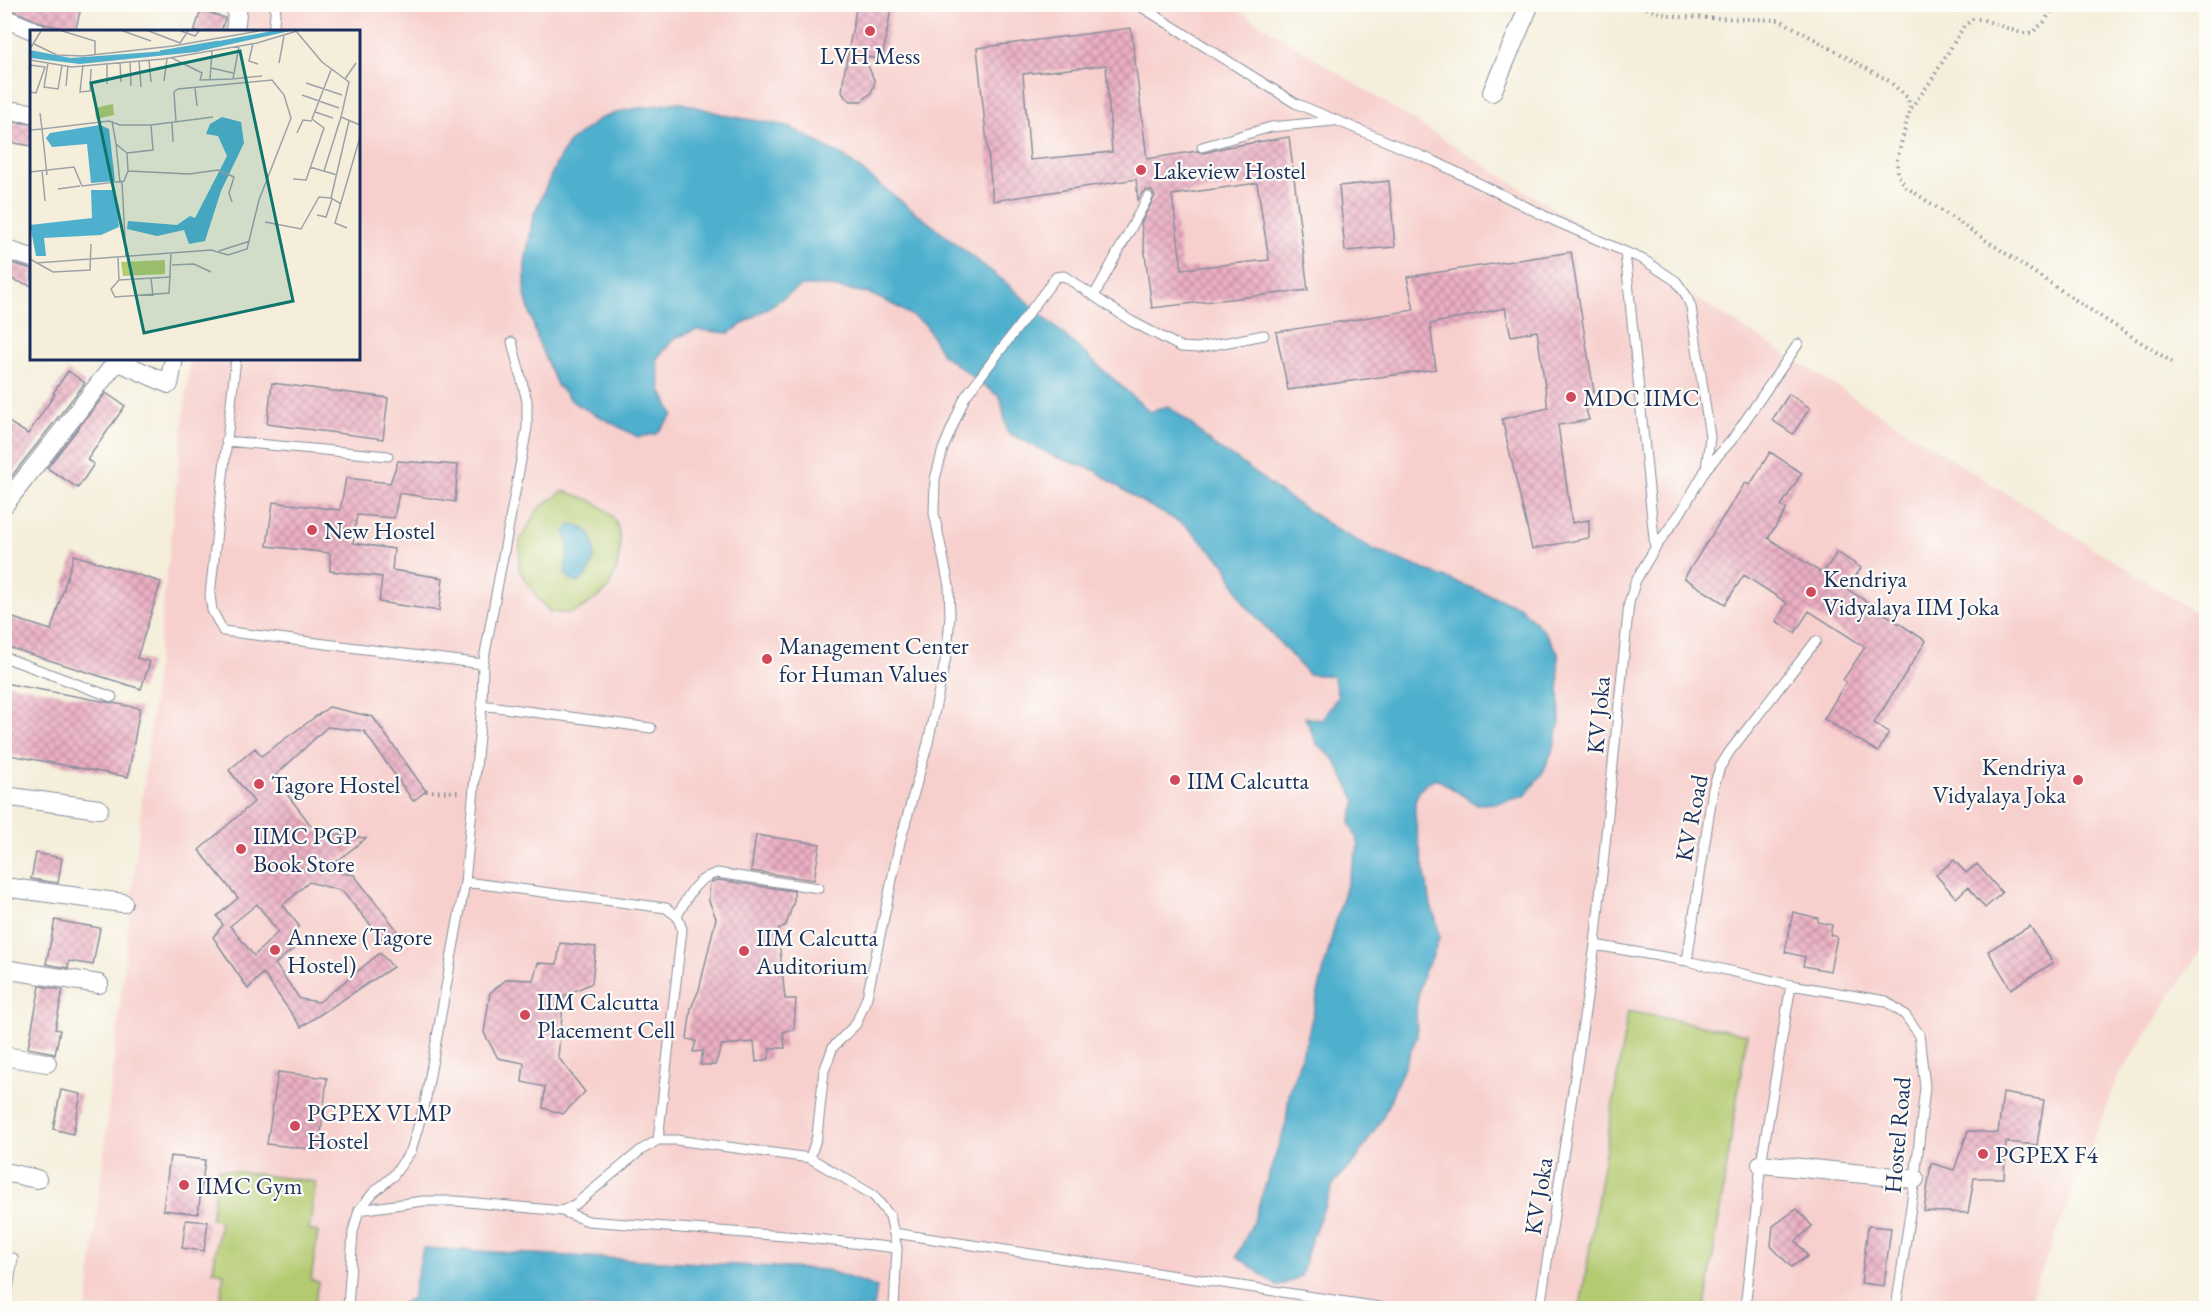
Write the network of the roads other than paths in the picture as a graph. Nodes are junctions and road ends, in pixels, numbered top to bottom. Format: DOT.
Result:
graph roads {
  1 [pos="238,4"];
  2 [pos="276,4"];
  3 [pos="1137,4"];
  4 [pos="1530,4"];
  5 [pos="4,18"];
  6 [pos="32,30"];
  7 [pos="235,30"];
  8 [pos="273,30"];
  9 [pos="1492,92"];
  10 [pos="4,110"];
  11 [pos="30,113"];
  12 [pos="1337,120"];
  13 [pos="1202,147"];
  14 [pos="1148,197"];
  15 [pos="4,249"];
  16 [pos="1625,252"];
  17 [pos="30,257"];
  18 [pos="1094,296"];
  19 [pos="1264,335"];
  20 [pos="512,342"];
  21 [pos="1798,344"];
  22 [pos="174,360"];
  23 [pos="236,360"];
  24 [pos="226,441"];
  25 [pos="388,456"];
  26 [pos="1706,469"];
  27 [pos="4,505"];
  28 [pos="1655,548"];
  29 [pos="1816,641"];
  30 [pos="4,657"];
  31 [pos="483,664"];
  32 [pos="112,697"];
  33 [pos="482,705"];
  34 [pos="651,728"];
  35 [pos="4,796"];
  36 [pos="99,810"];
  37 [pos="465,882"];
  38 [pos="4,886"];
  39 [pos="819,888"];
  40 [pos="123,903"];
  41 [pos="677,916"];
  42 [pos="1595,945"];
  43 [pos="1687,961"];
  44 [pos="4,969"];
  45 [pos="99,984"];
  46 [pos="1791,985"];
  47 [pos="4,1056"];
  48 [pos="47,1063"];
  49 [pos="658,1140"];
  50 [pos="810,1158"];
  51 [pos="1761,1164"];
  52 [pos="4,1172"];
  53 [pos="36,1179"];
  54 [pos="1915,1179"];
  55 [pos="359,1210"];
  56 [pos="562,1211"];
  57 [pos="894,1233"];
  58 [pos="897,1248"];
  59 [pos="14,1258"];
  60 [pos="5,1308"];
  61 [pos="348,1308"];
  62 [pos="894,1308"];
  63 [pos="1386,1308"];
  64 [pos="1540,1308"];
  65 [pos="1745,1308"];
  66 [pos="1896,1308"];
  1 -- 7 [label="street"];
  2 -- 8 [label="lane"];
  3 -- 12 [label="lane, KV Joka"];
  4 -- 9 [label="street"];
  5 -- 6 [label="street"];
  10 -- 11 [label="street"];
  12 -- 13 [label="lane"];
  12 -- 16 [label="lane, KV Joka"];
  14 -- 18 [label="lane"];
  15 -- 17 [label="street"];
  16 -- 26 [label="lane, KV Joka"];
  16 -- 28 [label="lane"];
  18 -- 19 [label="lane"];
  18 -- 50 [label="lane"];
  20 -- 31 [label="lane"];
  21 -- 26 [label="lane"];
  22 -- 27 [label="street"];
  23 -- 24 [label="lane"];
  24 -- 25 [label="lane"];
  24 -- 31 [label="lane"];
  26 -- 28 [label="lane, KV Joka"];
  28 -- 42 [label="lane, KV Joka"];
  29 -- 43 [label="lane, KV Road"];
  30 -- 32 [label="lane"];
  31 -- 33 [label="lane"];
  33 -- 34 [label="lane"];
  33 -- 37 [label="lane"];
  35 -- 36 [label="street"];
  37 -- 41 [label="lane"];
  37 -- 55 [label="lane"];
  38 -- 40 [label="street"];
  39 -- 41 [label="lane"];
  41 -- 49 [label="lane"];
  42 -- 43 [label="lane, Hostel Road"];
  42 -- 64 [label="lane, KV Joka"];
  43 -- 46 [label="lane, Hostel Road"];
  44 -- 45 [label="street"];
  46 -- 51 [label="lane"];
  46 -- 54 [label="lane, Hostel Road"];
  47 -- 48 [label="street"];
  49 -- 50 [label="lane"];
  49 -- 56 [label="lane"];
  50 -- 57 [label="lane"];
  51 -- 54 [label="street"];
  51 -- 65 [label="lane"];
  52 -- 53 [label="street"];
  54 -- 66 [label="lane, Hostel Road"];
  55 -- 56 [label="lane"];
  55 -- 61 [label="lane"];
  56 -- 58 [label="lane"];
  57 -- 58 [label="lane"];
  57 -- 63 [label="lane"];
  58 -- 62 [label="lane"];
  59 -- 60 [label="lane"];
}
